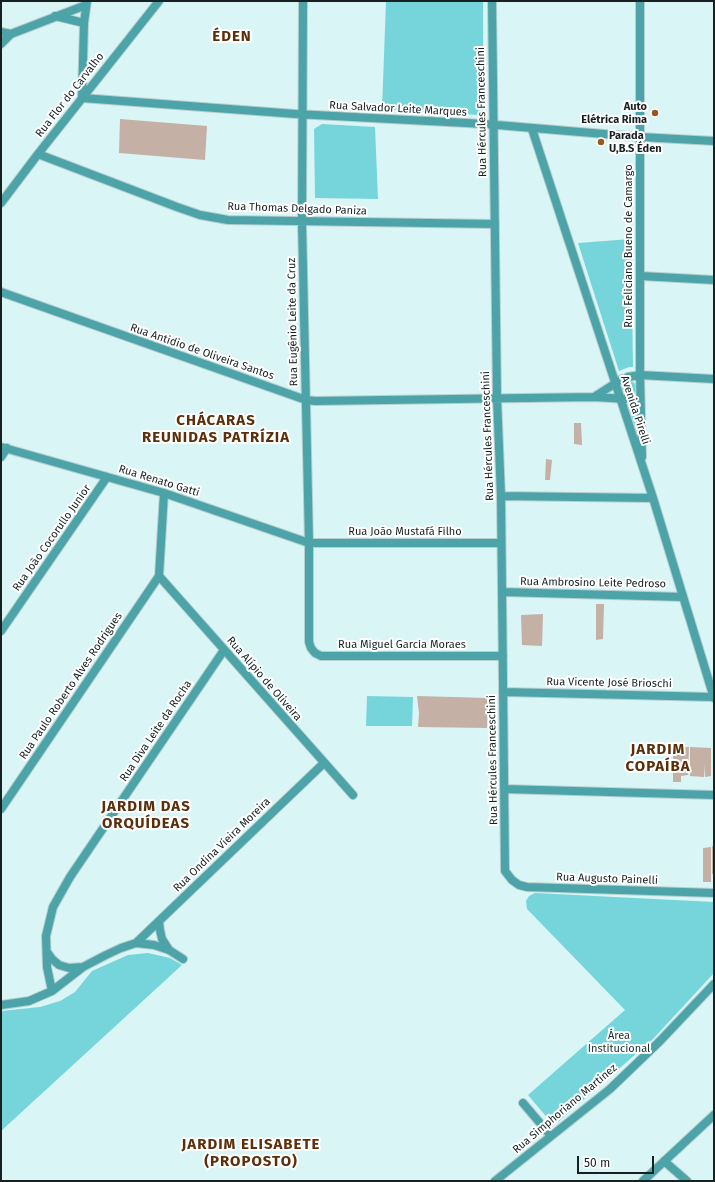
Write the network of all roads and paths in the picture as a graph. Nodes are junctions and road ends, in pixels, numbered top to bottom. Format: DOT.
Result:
graph roads {
  1 [pos="159,1"];
  2 [pos="303,1"];
  3 [pos="492,1"];
  4 [pos="640,1"];
  5 [pos="86,3"];
  6 [pos="56,16"];
  7 [pos="84,23"];
  8 [pos="1,32"];
  9 [pos="11,34"];
  10 [pos="1,44"];
  11 [pos="82,98"];
  12 [pos="304,114"];
  13 [pos="493,125"];
  14 [pos="532,129"];
  15 [pos="640,137"];
  16 [pos="714,141"];
  17 [pos="38,154"];
  18 [pos="1,204"];
  19 [pos="302,222"];
  20 [pos="495,224"];
  21 [pos="641,276"];
  22 [pos="714,280"];
  23 [pos="1,292"];
  24 [pos="640,375"];
  25 [pos="714,379"];
  26 [pos="640,388"];
  27 [pos="622,389"];
  28 [pos="594,397"];
  29 [pos="497,398"];
  30 [pos="306,400"];
  31 [pos="4,448"];
  32 [pos="1,457"];
  33 [pos="642,467"];
  34 [pos="107,477"];
  35 [pos="164,493"];
  36 [pos="501,496"];
  37 [pos="653,498"];
  38 [pos="309,543"];
  39 [pos="501,543"];
  40 [pos="159,576"];
  41 [pos="502,592"];
  42 [pos="683,597"];
  43 [pos="1,631"];
  44 [pos="309,642"];
  45 [pos="224,650"];
  46 [pos="503,656"];
  47 [pos="503,692"];
  48 [pos="714,697"];
  49 [pos="324,763"];
  50 [pos="504,789"];
  51 [pos="353,795"];
  52 [pos="714,796"];
  53 [pos="1,809"];
  54 [pos="505,871"];
  55 [pos="714,893"];
  56 [pos="159,922"];
  57 [pos="136,943"];
  58 [pos="169,950"];
  59 [pos="47,952"];
  60 [pos="183,958"];
  61 [pos="83,967"];
  62 [pos="714,984"];
  63 [pos="52,991"];
  64 [pos="1,1005"];
  65 [pos="523,1103"];
  66 [pos="714,1115"];
  67 [pos="551,1136"];
  68 [pos="664,1161"];
  69 [pos="495,1181"];
  70 [pos="643,1181"];
  71 [pos="687,1181"];
  1 -- 11 [label="street, Rua Flor do Carvalho"];
  2 -- 12 [label="street, Rua Eugênio Leite da Cruz"];
  3 -- 13 [label="street, Rua Hércules Franceschini"];
  4 -- 15 [label="street, Rua Feliciano Bueno de Camargo"];
  5 -- 6 [label="street"];
  5 -- 7 [label="street"];
  6 -- 7 [label="street"];
  6 -- 9 [label="street"];
  7 -- 11 [label="street"];
  8 -- 9 [label="street"];
  9 -- 10 [label="street"];
  11 -- 12 [label="street, Rua Salvador Leite Marques"];
  11 -- 17 [label="street, Rua Flor do Carvalho"];
  12 -- 13 [label="street, Rua Salvador Leite Marques"];
  12 -- 19 [label="street, Rua Eugênio Leite da Cruz"];
  13 -- 14 [label="street, Rua Salvador Leite Marques"];
  13 -- 20 [label="street, Rua Hércules Franceschini"];
  14 -- 15 [label="street, Rua Salvador Leite Marques"];
  14 -- 27 [label="street, Avenida Pirelli"];
  15 -- 16 [label="street, Rua Salvador Leite Marques"];
  15 -- 21 [label="street, Rua Feliciano Bueno de Camargo"];
  17 -- 18 [label="street, Rua Flor do Carvalho"];
  17 -- 19 [label="street, Rua Thomas Delgado Paniza"];
  19 -- 20 [label="street, Rua Thomas Delgado Paniza"];
  19 -- 30 [label="street, Rua Eugênio Leite da Cruz"];
  20 -- 29 [label="street, Rua Hércules Franceschini"];
  21 -- 22 [label="street"];
  21 -- 24 [label="street, Rua Feliciano Bueno de Camargo"];
  23 -- 30 [label="street, Rua Antidio de Oliveira Santos"];
  24 -- 25 [label="street"];
  24 -- 26 [label="street, Rua Feliciano Bueno de Camargo"];
  24 -- 27 [label="street"];
  26 -- 27 [label="street"];
  26 -- 27 [label="street"];
  26 -- 33 [label="street, Rua Feliciano Bueno de Camargo"];
  27 -- 28 [label="street"];
  27 -- 28 [label="street, Rua Antidio de Oliveira Santos"];
  27 -- 33 [label="street, Avenida Pirelli"];
  28 -- 29 [label="street, Rua Antidio de Oliveira Santos"];
  29 -- 30 [label="street, Rua Antidio de Oliveira Santos"];
  29 -- 36 [label="street, Rua Hércules Franceschini"];
  30 -- 38 [label="street, Rua Eugênio Leite da Cruz"];
  31 -- 32 [label="street"];
  31 -- 34 [label="street, Rua Renato Gatti"];
  33 -- 37 [label="street, Avenida Pirelli"];
  34 -- 35 [label="street, Rua Renato Gatti"];
  34 -- 43 [label="street, Rua João Cocorullo Junior"];
  35 -- 38 [label="street, Rua Renato Gatti"];
  35 -- 40 [label="street"];
  36 -- 37 [label="street"];
  36 -- 39 [label="street, Rua Hércules Franceschini"];
  37 -- 42 [label="street, Avenida Pirelli"];
  38 -- 39 [label="street, Rua João Mustafá Filho"];
  38 -- 44 [label="street, Rua Eugênio Leite da Cruz"];
  39 -- 41 [label="street, Rua Hércules Franceschini"];
  40 -- 45 [label="street, Rua Alípio de Oliveira"];
  40 -- 53 [label="street, Rua Paulo Roberto Alves Rodrigues"];
  41 -- 42 [label="street, Rua Ambrosino Leite Pedroso"];
  41 -- 46 [label="street, Rua Hércules Franceschini"];
  42 -- 48 [label="street, Avenida Pirelli"];
  44 -- 46 [label="street, Rua Miguel Garcia Moraes"];
  45 -- 49 [label="street, Rua Alípio de Oliveira"];
  45 -- 59 [label="street, Rua Diva Leite da Rocha"];
  46 -- 47 [label="street, Rua Hércules Franceschini"];
  47 -- 48 [label="street, Rua Vicente José Brioschi"];
  47 -- 50 [label="street, Rua Hércules Franceschini"];
  49 -- 51 [label="street, Rua Alípio de Oliveira"];
  49 -- 56 [label="street, Rua Ondina Vieira Moreira"];
  50 -- 52 [label="street"];
  50 -- 54 [label="street, Rua Hércules Franceschini"];
  54 -- 55 [label="street, Rua Augusto Painelli"];
  56 -- 57 [label="street, Rua Ondina Vieira Moreira"];
  56 -- 58 [label="street"];
  57 -- 58 [label="street"];
  57 -- 61 [label="street"];
  58 -- 60 [label="street"];
  59 -- 61 [label="street"];
  59 -- 63 [label="street, Rua Diva Leite da Rocha"];
  61 -- 63 [label="street"];
  62 -- 67 [label="street, Rua Simphoriano Martinez"];
  63 -- 64 [label="street"];
  65 -- 67 [label="street"];
  66 -- 68 [label="street"];
  67 -- 69 [label="street, Rua Simphoriano Martinez"];
  68 -- 70 [label="street"];
  68 -- 71 [label="street"];
}
